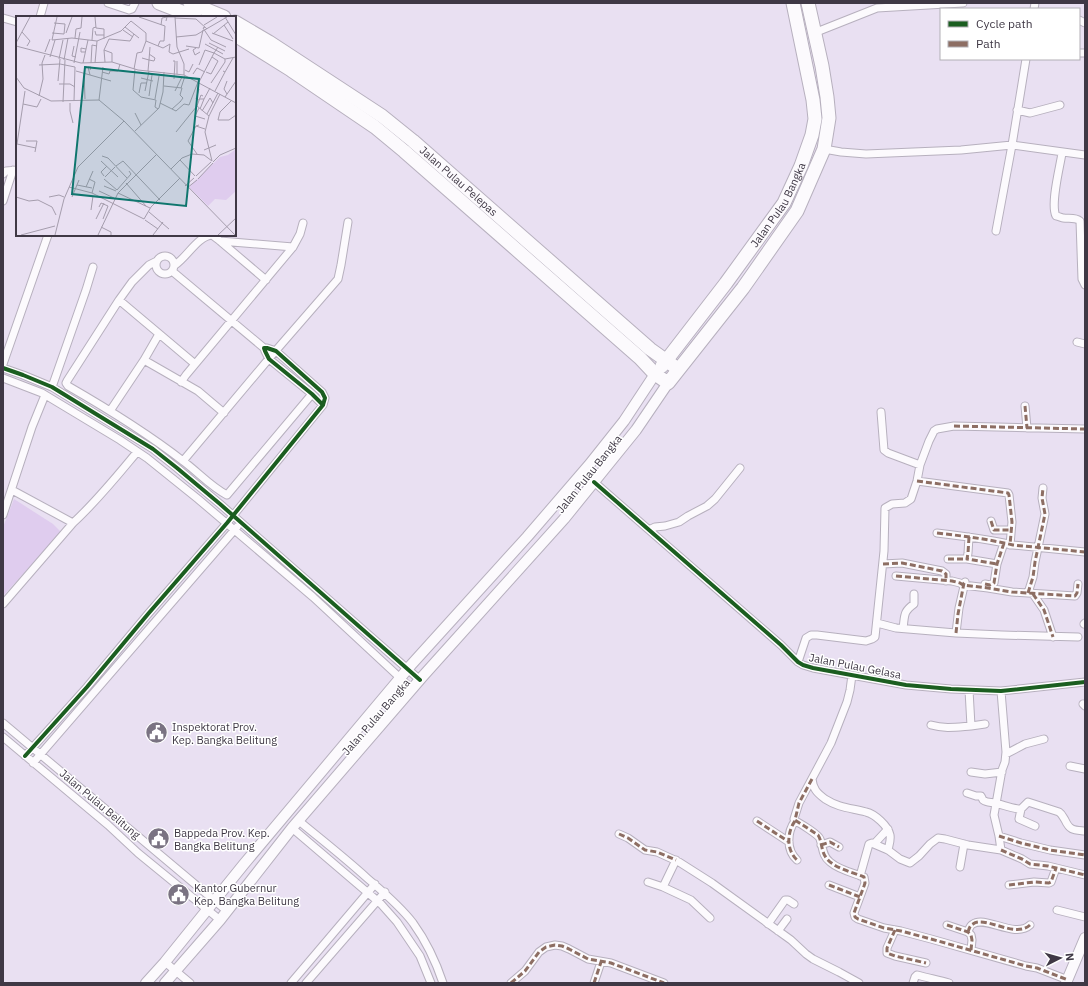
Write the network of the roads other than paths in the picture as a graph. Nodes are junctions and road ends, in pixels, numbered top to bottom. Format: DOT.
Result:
graph roads {
  1 [pos="41,3"];
  2 [pos="44,3"];
  3 [pos="109,3"];
  4 [pos="135,3"];
  5 [pos="190,3"];
  6 [pos="793,3"];
  7 [pos="808,3"];
  8 [pos="963,3"];
  9 [pos="164,4"];
  10 [pos="120,5"];
  11 [pos="37,16"];
  12 [pos="40,16"];
  13 [pos="193,16"];
  14 [pos="222,16"];
  15 [pos="3,18"];
  16 [pos="16,22"];
  17 [pos="236,23"];
  18 [pos="814,33"];
  19 [pos="236,36"];
  20 [pos="1026,60"];
  21 [pos="1060,105"];
  22 [pos="1018,110"];
  23 [pos="1012,145"];
  24 [pos="824,149"];
  25 [pos="1062,153"];
  26 [pos="1085,156"];
  27 [pos="15,170"];
  28 [pos="3,174"];
  29 [pos="3,201"];
  30 [pos="348,222"];
  31 [pos="303,223"];
  32 [pos="996,231"];
  33 [pos="48,236"];
  34 [pos="208,236"];
  35 [pos="213,236"];
  36 [pos="220,241"];
  37 [pos="293,247"];
  38 [pos="157,261"];
  39 [pos="93,267"];
  40 [pos="174,268"];
  41 [pos="266,280"];
  42 [pos="1085,285"];
  43 [pos="119,300"];
  44 [pos="232,321"];
  45 [pos="159,334"];
  46 [pos="1077,342"];
  47 [pos="1085,344"];
  48 [pos="264,348"];
  49 [pos="276,351"];
  50 [pos="269,359"];
  51 [pos="144,360"];
  52 [pos="667,360"];
  53 [pos="3,364"];
  54 [pos="195,364"];
  55 [pos="3,368"];
  56 [pos="678,369"];
  57 [pos="655,374"];
  58 [pos="186,375"];
  59 [pos="3,378"];
  60 [pos="181,382"];
  61 [pos="668,383"];
  62 [pos="52,387"];
  63 [pos="198,392"];
  64 [pos="312,394"];
  65 [pos="45,395"];
  66 [pos="323,405"];
  67 [pos="1025,406"];
  68 [pos="110,410"];
  69 [pos="881,412"];
  70 [pos="224,413"];
  71 [pos="1026,428"];
  72 [pos="1085,429"];
  73 [pos="138,452"];
  74 [pos="183,461"];
  75 [pos="920,465"];
  76 [pos="740,468"];
  77 [pos="917,481"];
  78 [pos="594,482"];
  79 [pos="1043,488"];
  80 [pos="12,490"];
  81 [pos="227,495"];
  82 [pos="224,507"];
  83 [pos="3,515"];
  84 [pos="233,516"];
  85 [pos="991,521"];
  86 [pos="74,523"];
  87 [pos="241,523"];
  88 [pos="227,524"];
  89 [pos="235,530"];
  90 [pos="649,530"];
  91 [pos="1011,530"];
  92 [pos="937,533"];
  93 [pos="969,537"];
  94 [pos="1007,544"];
  95 [pos="1038,548"];
  96 [pos="1085,552"];
  97 [pos="948,559"];
  98 [pos="967,559"];
  99 [pos="883,564"];
  100 [pos="997,564"];
  101 [pos="896,576"];
  102 [pos="946,581"];
  103 [pos="1078,584"];
  104 [pos="963,585"];
  105 [pos="914,594"];
  106 [pos="1031,594"];
  107 [pos="3,604"];
  108 [pos="876,623"];
  109 [pos="903,628"];
  110 [pos="956,633"];
  111 [pos="1053,637"];
  112 [pos="1078,637"];
  113 [pos="798,662"];
  114 [pos="408,669"];
  115 [pos="852,675"];
  116 [pos="401,678"];
  117 [pos="420,680"];
  118 [pos="1085,682"];
  119 [pos="412,688"];
  120 [pos="969,690"];
  121 [pos="1002,691"];
  122 [pos="3,723"];
  123 [pos="985,724"];
  124 [pos="931,725"];
  125 [pos="971,726"];
  126 [pos="3,737"];
  127 [pos="1044,740"];
  128 [pos="32,748"];
  129 [pos="40,754"];
  130 [pos="1006,754"];
  131 [pos="25,756"];
  132 [pos="33,763"];
  133 [pos="1070,766"];
  134 [pos="1085,769"];
  135 [pos="971,772"];
  136 [pos="1002,772"];
  137 [pos="812,779"];
  138 [pos="967,793"];
  139 [pos="996,803"];
  140 [pos="1021,809"];
  141 [pos="757,821"];
  142 [pos="795,821"];
  143 [pos="296,825"];
  144 [pos="1035,826"];
  145 [pos="888,829"];
  146 [pos="1085,831"];
  147 [pos="619,834"];
  148 [pos="999,836"];
  149 [pos="789,842"];
  150 [pos="874,844"];
  151 [pos="964,844"];
  152 [pos="821,845"];
  153 [pos="839,847"];
  154 [pos="888,850"];
  155 [pos="1000,850"];
  156 [pos="1085,854"];
  157 [pos="676,860"];
  158 [pos="797,860"];
  159 [pos="960,867"];
  160 [pos="1056,868"];
  161 [pos="1085,875"];
  162 [pos="860,876"];
  163 [pos="648,882"];
  164 [pos="375,884"];
  165 [pos="829,885"];
  166 [pos="1009,885"];
  167 [pos="663,887"];
  168 [pos="384,892"];
  169 [pos="368,893"];
  170 [pos="860,897"];
  171 [pos="377,900"];
  172 [pos="215,901"];
  173 [pos="794,904"];
  174 [pos="208,909"];
  175 [pos="227,910"];
  176 [pos="1057,910"];
  177 [pos="1085,917"];
  178 [pos="710,918"];
  179 [pos="787,919"];
  180 [pos="220,920"];
  181 [pos="768,924"];
  182 [pos="946,925"];
  183 [pos="1030,925"];
  184 [pos="895,930"];
  185 [pos="778,931"];
  186 [pos="968,932"];
  187 [pos="1085,938"];
  188 [pos="971,950"];
  189 [pos="165,962"];
  190 [pos="601,962"];
  191 [pos="926,963"];
  192 [pos="175,970"];
  193 [pos="1068,980"];
  194 [pos="148,982"];
  195 [pos="165,983"];
  196 [pos="190,983"];
  197 [pos="291,983"];
  198 [pos="306,983"];
  199 [pos="431,983"];
  200 [pos="443,983"];
  201 [pos="511,983"];
  202 [pos="594,983"];
  203 [pos="664,983"];
  204 [pos="859,983"];
  205 [pos="913,983"];
  206 [pos="949,983"];
  1 -- 11 [label="street"];
  2 -- 12 [label="street"];
  3 -- 10 [label="street"];
  4 -- 10 [label="street"];
  5 -- 14 [label="highway"];
  6 -- 52 [label="highway, Jalan Pulau Bangka"];
  7 -- 18 [label="highway, Jalan Pulau Bangka"];
  8 -- 18 [label="street"];
  9 -- 13 [label="highway"];
  15 -- 16 [label="street"];
  17 -- 52 [label="highway, Jalan Pulau Pelepas"];
  18 -- 24 [label="highway, Jalan Pulau Bangka"];
  19 -- 57 [label="highway, Jalan Pulau Pelepas"];
  20 -- 22 [label="street"];
  21 -- 22 [label="street"];
  22 -- 23 [label="street"];
  23 -- 24 [label="street"];
  23 -- 25 [label="street"];
  23 -- 32 [label="street"];
  24 -- 56 [label="highway, Jalan Pulau Bangka"];
  25 -- 26 [label="street"];
  25 -- 42 [label="street"];
  27 -- 28 [label="street"];
  27 -- 29 [label="street"];
  30 -- 49 [label="street"];
  31 -- 37 [label="street"];
  33 -- 53 [label="street"];
  34 -- 40 [label="street"];
  35 -- 36 [label="street"];
  36 -- 37 [label="street"];
  36 -- 41 [label="street"];
  37 -- 41 [label="street"];
  38 -- 40 [label="street"];
  38 -- 40 [label="street"];
  38 -- 43 [label="street"];
  39 -- 62 [label="street"];
  40 -- 44 [label="street"];
  41 -- 44 [label="street"];
  43 -- 45 [label="street"];
  43 -- 68 [label="street"];
  44 -- 48 [label="street"];
  44 -- 54 [label="street"];
  45 -- 51 [label="street"];
  45 -- 54 [label="street"];
  46 -- 47 [label="street"];
  48 -- 49 [label="street"];
  48 -- 50 [label="street"];
  49 -- 50 [label="street"];
  49 -- 66 [label="street"];
  50 -- 64 [label="street"];
  50 -- 70 [label="street"];
  51 -- 60 [label="street"];
  51 -- 68 [label="street"];
  52 -- 56 [label="highway, Jalan Pulau Pelepas"];
  52 -- 57 [label="highway, Jalan Pulau Bangka"];
  54 -- 58 [label="street"];
  55 -- 62 [label="street"];
  56 -- 61 [label="highway, Jalan Pulau Bangka"];
  57 -- 61 [label="highway, Jalan Pulau Pelepas"];
  57 -- 114 [label="main road, Jalan Pulau Bangka"];
  58 -- 60 [label="street"];
  58 -- 63 [label="street"];
  59 -- 65 [label="street"];
  60 -- 63 [label="street"];
  61 -- 78 [label="main road, Jalan Pulau Bangka"];
  62 -- 82 [label="street"];
  63 -- 70 [label="street"];
  64 -- 66 [label="street"];
  64 -- 81 [label="street"];
  65 -- 73 [label="street"];
  65 -- 80 [label="street"];
  66 -- 84 [label="street"];
  67 -- 71 [label="street"];
  68 -- 74 [label="street"];
  69 -- 75 [label="street"];
  70 -- 74 [label="street"];
  71 -- 72 [label="street"];
  71 -- 75 [label="street"];
  73 -- 86 [label="street"];
  73 -- 88 [label="street"];
  74 -- 81 [label="street"];
  75 -- 77 [label="street"];
  76 -- 90 [label="street"];
  77 -- 91 [label="street"];
  77 -- 99 [label="street"];
  78 -- 90 [label="street, Jalan Pulau Gelasa"];
  78 -- 117 [label="main road, Jalan Pulau Bangka"];
  79 -- 95 [label="street"];
  80 -- 83 [label="street"];
  80 -- 86 [label="street"];
  81 -- 82 [label="street"];
  82 -- 84 [label="street"];
  84 -- 87 [label="street"];
  84 -- 88 [label="street"];
  85 -- 91 [label="street"];
  86 -- 107 [label="street"];
  87 -- 89 [label="street"];
  87 -- 114 [label="street"];
  88 -- 89 [label="street"];
  88 -- 128 [label="street"];
  89 -- 116 [label="street"];
  89 -- 129 [label="street"];
  90 -- 113 [label="street, Jalan Pulau Gelasa"];
  91 -- 94 [label="street"];
  92 -- 93 [label="street"];
  93 -- 94 [label="street"];
  93 -- 98 [label="street"];
  94 -- 95 [label="street"];
  94 -- 100 [label="street"];
  95 -- 96 [label="street"];
  95 -- 106 [label="street"];
  97 -- 98 [label="street"];
  98 -- 100 [label="street"];
  99 -- 102 [label="street"];
  99 -- 108 [label="street"];
  100 -- 104 [label="street"];
  101 -- 102 [label="street"];
  102 -- 104 [label="street"];
  103 -- 106 [label="street"];
  104 -- 106 [label="street"];
  104 -- 110 [label="street"];
  105 -- 109 [label="street"];
  106 -- 111 [label="street"];
  108 -- 109 [label="street"];
  108 -- 113 [label="street"];
  109 -- 110 [label="street"];
  110 -- 111 [label="street"];
  111 -- 112 [label="street"];
  113 -- 115 [label="street, Jalan Pulau Gelasa"];
  114 -- 116 [label="main road, Jalan Pulau Bangka"];
  114 -- 117 [label="street"];
  115 -- 120 [label="street, Jalan Pulau Gelasa"];
  115 -- 137 [label="street"];
  116 -- 119 [label="street"];
  116 -- 172 [label="main road, Jalan Pulau Bangka"];
  117 -- 119 [label="main road, Jalan Pulau Bangka"];
  118 -- 121 [label="street, Jalan Pulau Gelasa"];
  119 -- 143 [label="main road, Jalan Pulau Bangka"];
  120 -- 121 [label="street, Jalan Pulau Gelasa"];
  120 -- 125 [label="street"];
  121 -- 130 [label="street"];
  122 -- 128 [label="street, Jalan Pulau Belitung"];
  123 -- 125 [label="street"];
  124 -- 125 [label="street"];
  126 -- 131 [label="street, Jalan Pulau Belitung"];
  127 -- 130 [label="street"];
  128 -- 129 [label="street, Jalan Pulau Belitung"];
  128 -- 131 [label="street"];
  129 -- 132 [label="street"];
  129 -- 172 [label="street, Jalan Pulau Belitung"];
  130 -- 136 [label="street"];
  131 -- 132 [label="street, Jalan Pulau Belitung"];
  132 -- 174 [label="street, Jalan Pulau Belitung"];
  133 -- 134 [label="street"];
  135 -- 136 [label="street"];
  136 -- 139 [label="street"];
  137 -- 142 [label="street"];
  137 -- 145 [label="street"];
  138 -- 139 [label="street"];
  139 -- 140 [label="street"];
  139 -- 148 [label="street"];
  140 -- 144 [label="street"];
  140 -- 146 [label="street"];
  141 -- 149 [label="street"];
  142 -- 149 [label="street"];
  142 -- 152 [label="street"];
  143 -- 164 [label="street"];
  143 -- 169 [label="street"];
  143 -- 175 [label="main road, Jalan Pulau Bangka"];
  145 -- 150 [label="street"];
  145 -- 154 [label="street"];
  147 -- 157 [label="street"];
  148 -- 155 [label="street"];
  148 -- 156 [label="street"];
  149 -- 158 [label="street"];
  150 -- 154 [label="street"];
  150 -- 162 [label="street"];
  151 -- 154 [label="street"];
  151 -- 155 [label="street"];
  151 -- 159 [label="street"];
  152 -- 153 [label="street"];
  152 -- 162 [label="street"];
  155 -- 160 [label="street"];
  157 -- 167 [label="street"];
  157 -- 181 [label="street"];
  160 -- 161 [label="street"];
  160 -- 166 [label="street"];
  162 -- 170 [label="street"];
  163 -- 167 [label="street"];
  164 -- 168 [label="street"];
  164 -- 169 [label="street"];
  165 -- 170 [label="street"];
  167 -- 178 [label="street"];
  168 -- 171 [label="street"];
  168 -- 200 [label="street"];
  169 -- 171 [label="street"];
  169 -- 197 [label="street"];
  170 -- 184 [label="street"];
  171 -- 198 [label="street"];
  171 -- 199 [label="street"];
  172 -- 174 [label="main road, Jalan Pulau Bangka"];
  172 -- 175 [label="street, Jalan Pulau Belitung"];
  173 -- 181 [label="street"];
  174 -- 180 [label="street, Jalan Pulau Belitung"];
  174 -- 189 [label="main road, Jalan Pulau Bangka"];
  175 -- 180 [label="main road, Jalan Pulau Bangka"];
  176 -- 177 [label="street"];
  179 -- 185 [label="street"];
  180 -- 192 [label="main road, Jalan Pulau Bangka"];
  181 -- 185 [label="street"];
  182 -- 186 [label="street"];
  183 -- 186 [label="street"];
  184 -- 188 [label="street"];
  184 -- 191 [label="street"];
  185 -- 204 [label="street"];
  186 -- 188 [label="street"];
  187 -- 193 [label="main road"];
  188 -- 193 [label="street"];
  189 -- 192 [label="street"];
  189 -- 194 [label="main road, Jalan Pulau Bangka"];
  190 -- 201 [label="street"];
  190 -- 202 [label="street"];
  190 -- 203 [label="street"];
  192 -- 195 [label="main road, Jalan Pulau Bangka"];
  192 -- 196 [label="street"];
  205 -- 206 [label="street"];
}
